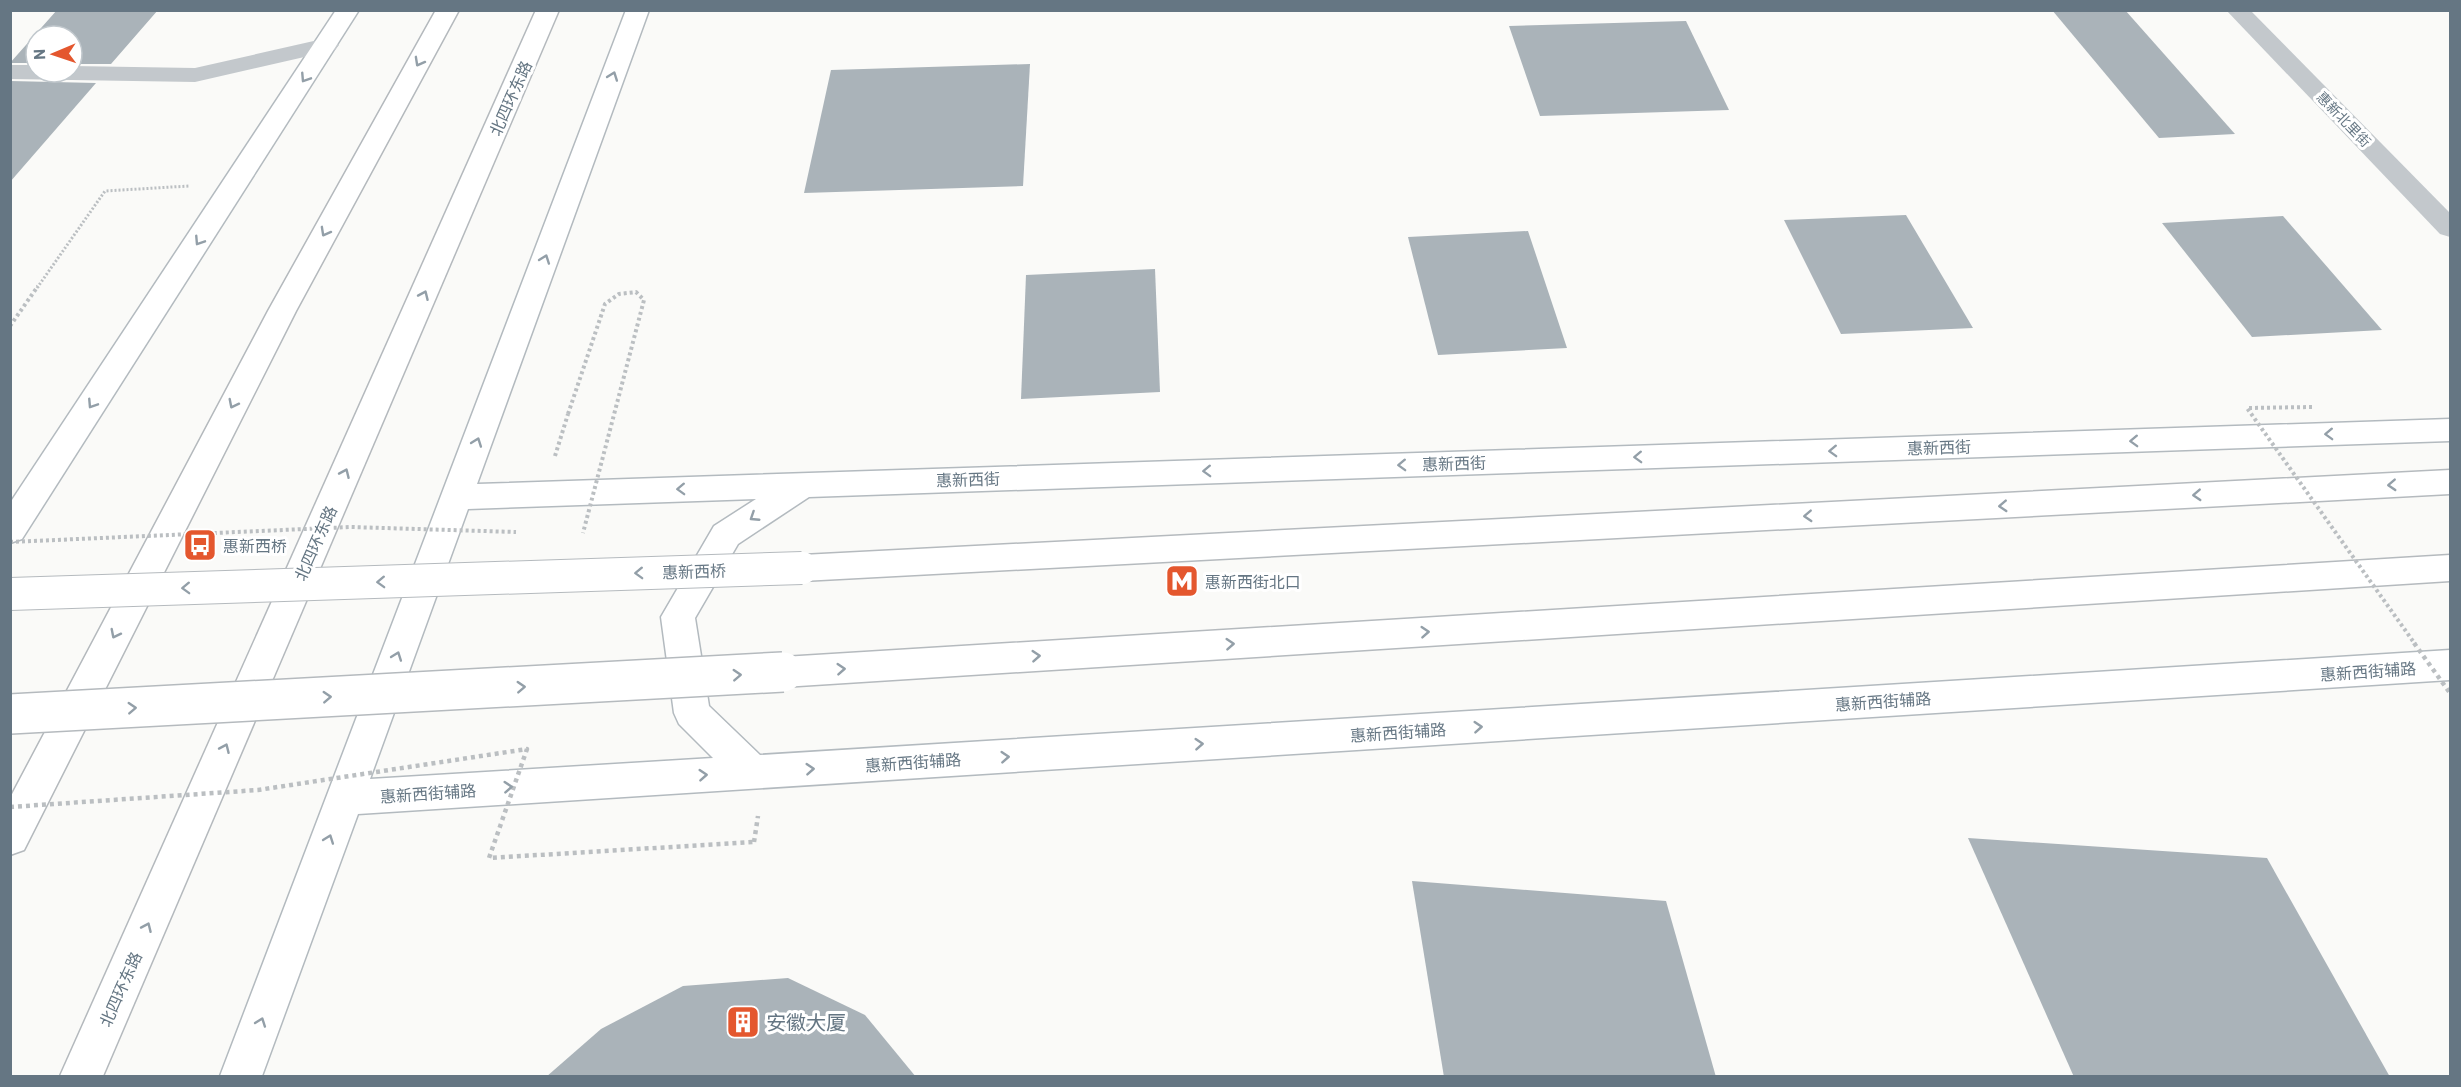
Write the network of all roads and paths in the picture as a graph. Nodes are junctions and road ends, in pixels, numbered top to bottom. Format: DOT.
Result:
graph roads {
  1 [pos="348,10"];
  2 [pos="448,10"];
  3 [pos="548,10"];
  4 [pos="638,10"];
  5 [pos="2237,10"];
  6 [pos="327,45"];
  7 [pos="10,72"];
  8 [pos="237,183"];
  9 [pos="2451,228"];
  10 [pos="10,326"];
  11 [pos="2312,407"];
  12 [pos="568,414"];
  13 [pos="2451,430"];
  14 [pos="2451,482"];
  15 [pos="803,485"];
  16 [pos="457,497"];
  17 [pos="12,528"];
  18 [pos="525,532"];
  19 [pos="571,534"];
  20 [pos="2451,568"];
  21 [pos="10,594"];
  22 [pos="2451,665"];
  23 [pos="2451,693"];
  24 [pos="10,714"];
  25 [pos="752,772"];
  26 [pos="345,798"];
  27 [pos="10,807"];
  28 [pos="10,837"];
  29 [pos="754,842"];
  30 [pos="81,1077"];
  31 [pos="241,1077"];
  1 -- 6 [label="main road"];
  2 -- 28 [label="main road, one-way"];
  30 -- 3 [label="main road, 北四环东路, one-way"];
  16 -- 4 [label="main road, one-way"];
  5 -- 9 [label="street, 惠新北里街"];
  6 -- 7 [label="street"];
  6 -- 8 [label="main road, one-way"];
  8 -- 10 [label="path"];
  8 -- 17 [label="main road, one-way"];
  11 -- 23 [label="path, bridge"];
  12 -- 19 [label="path, bridge"];
  13 -- 15 [label="main road, 惠新西街, one-way"];
  14 -- 21 [label="main road, 惠新西桥, one-way, bridge"];
  15 -- 16 [label="main road, 惠新西街, one-way"];
  15 -- 25 [label="main road, one-way"];
  26 -- 16 [label="main road, one-way"];
  17 -- 18 [label="path, bridge"];
  24 -- 20 [label="main road, one-way, bridge"];
  25 -- 22 [label="main road, 惠新西街辅路, one-way"];
  26 -- 25 [label="main road, 惠新西街辅路, one-way"];
  31 -- 26 [label="main road, one-way"];
  27 -- 29 [label="path, bridge"];
}
